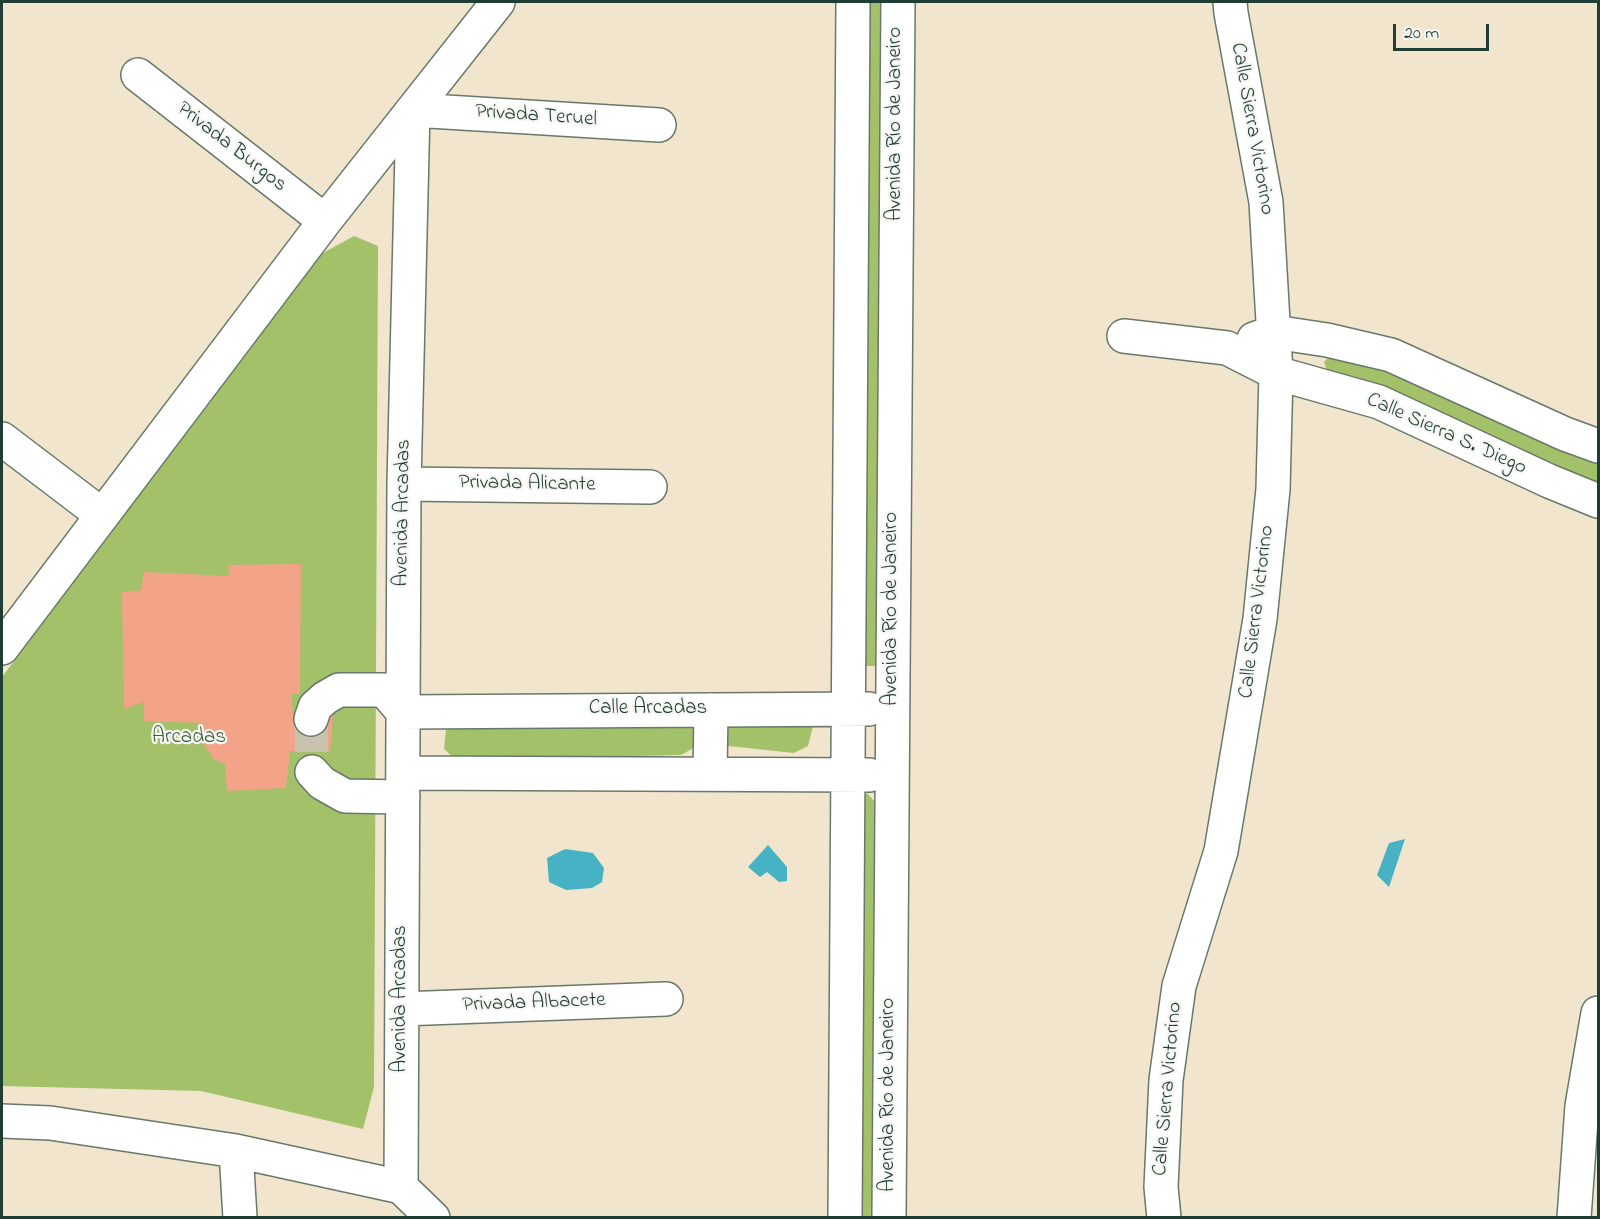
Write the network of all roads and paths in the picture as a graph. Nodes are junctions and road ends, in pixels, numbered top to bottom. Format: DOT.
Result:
graph roads {
  1 [pos="498,2"];
  2 [pos="853,2"];
  3 [pos="898,2"];
  4 [pos="1230,2"];
  5 [pos="138,75"];
  6 [pos="413,110"];
  7 [pos="659,125"];
  8 [pos="325,221"];
  9 [pos="1274,332"];
  10 [pos="1124,336"];
  11 [pos="1227,348"];
  12 [pos="1276,373"];
  13 [pos="2,439"];
  14 [pos="1599,446"];
  15 [pos="404,484"];
  16 [pos="650,487"];
  17 [pos="1599,501"];
  18 [pos="102,515"];
  19 [pos="2,648"];
  20 [pos="848,709"];
  21 [pos="892,709"];
  22 [pos="711,710"];
  23 [pos="403,712"];
  24 [pos="311,719"];
  25 [pos="312,772"];
  26 [pos="710,774"];
  27 [pos="892,774"];
  28 [pos="847,775"];
  29 [pos="403,785"];
  30 [pos="666,999"];
  31 [pos="402,1009"];
  32 [pos="1599,1013"];
  33 [pos="2,1121"];
  34 [pos="236,1151"];
  35 [pos="401,1187"];
  36 [pos="240,1218"];
  37 [pos="433,1218"];
  38 [pos="845,1218"];
  39 [pos="889,1218"];
  40 [pos="1164,1218"];
  41 [pos="1574,1218"];
  1 -- 6 [label="street"];
  2 -- 20 [label="street, Avenida Río de Janeiro"];
  3 -- 21 [label="street, Avenida Río de Janeiro"];
  4 -- 9 [label="street, Calle Sierra Victorino"];
  5 -- 8 [label="street, Privada Burgos"];
  6 -- 7 [label="street, Privada Teruel"];
  6 -- 8 [label="street"];
  6 -- 15 [label="street, Avenida Arcadas"];
  8 -- 18 [label="street"];
  9 -- 11 [label="street, Calle Sierra S. Diego"];
  9 -- 12 [label="street, Calle Sierra Victorino"];
  9 -- 14 [label="street, Calle Sierra S. Diego"];
  10 -- 11 [label="street, Calle Sierra S. Diego"];
  11 -- 12 [label="street, Calle Sierra S. Diego"];
  12 -- 17 [label="street, Calle Sierra S. Diego"];
  12 -- 40 [label="street, Calle Sierra Victorino"];
  13 -- 18 [label="street"];
  15 -- 16 [label="street, Privada Alicante"];
  15 -- 23 [label="street, Avenida Arcadas"];
  18 -- 19 [label="street"];
  20 -- 21 [label="street, Calle Arcadas"];
  20 -- 22 [label="street, Calle Arcadas"];
  20 -- 28 [label="street, Avenida Río de Janeiro"];
  21 -- 27 [label="street, Avenida Río de Janeiro"];
  22 -- 23 [label="street, Calle Arcadas"];
  22 -- 26 [label="street"];
  23 -- 24 [label="street"];
  23 -- 29 [label="street, Avenida Arcadas"];
  25 -- 29 [label="street"];
  26 -- 28 [label="street"];
  26 -- 29 [label="street"];
  27 -- 28 [label="street"];
  27 -- 39 [label="street, Avenida Río de Janeiro"];
  28 -- 38 [label="street, Avenida Río de Janeiro"];
  29 -- 31 [label="street, Avenida Arcadas"];
  30 -- 31 [label="street, Privada Albacete"];
  31 -- 35 [label="street, Avenida Arcadas"];
  32 -- 41 [label="street"];
  33 -- 34 [label="street"];
  34 -- 35 [label="street"];
  34 -- 36 [label="street"];
  35 -- 37 [label="street"];
}
